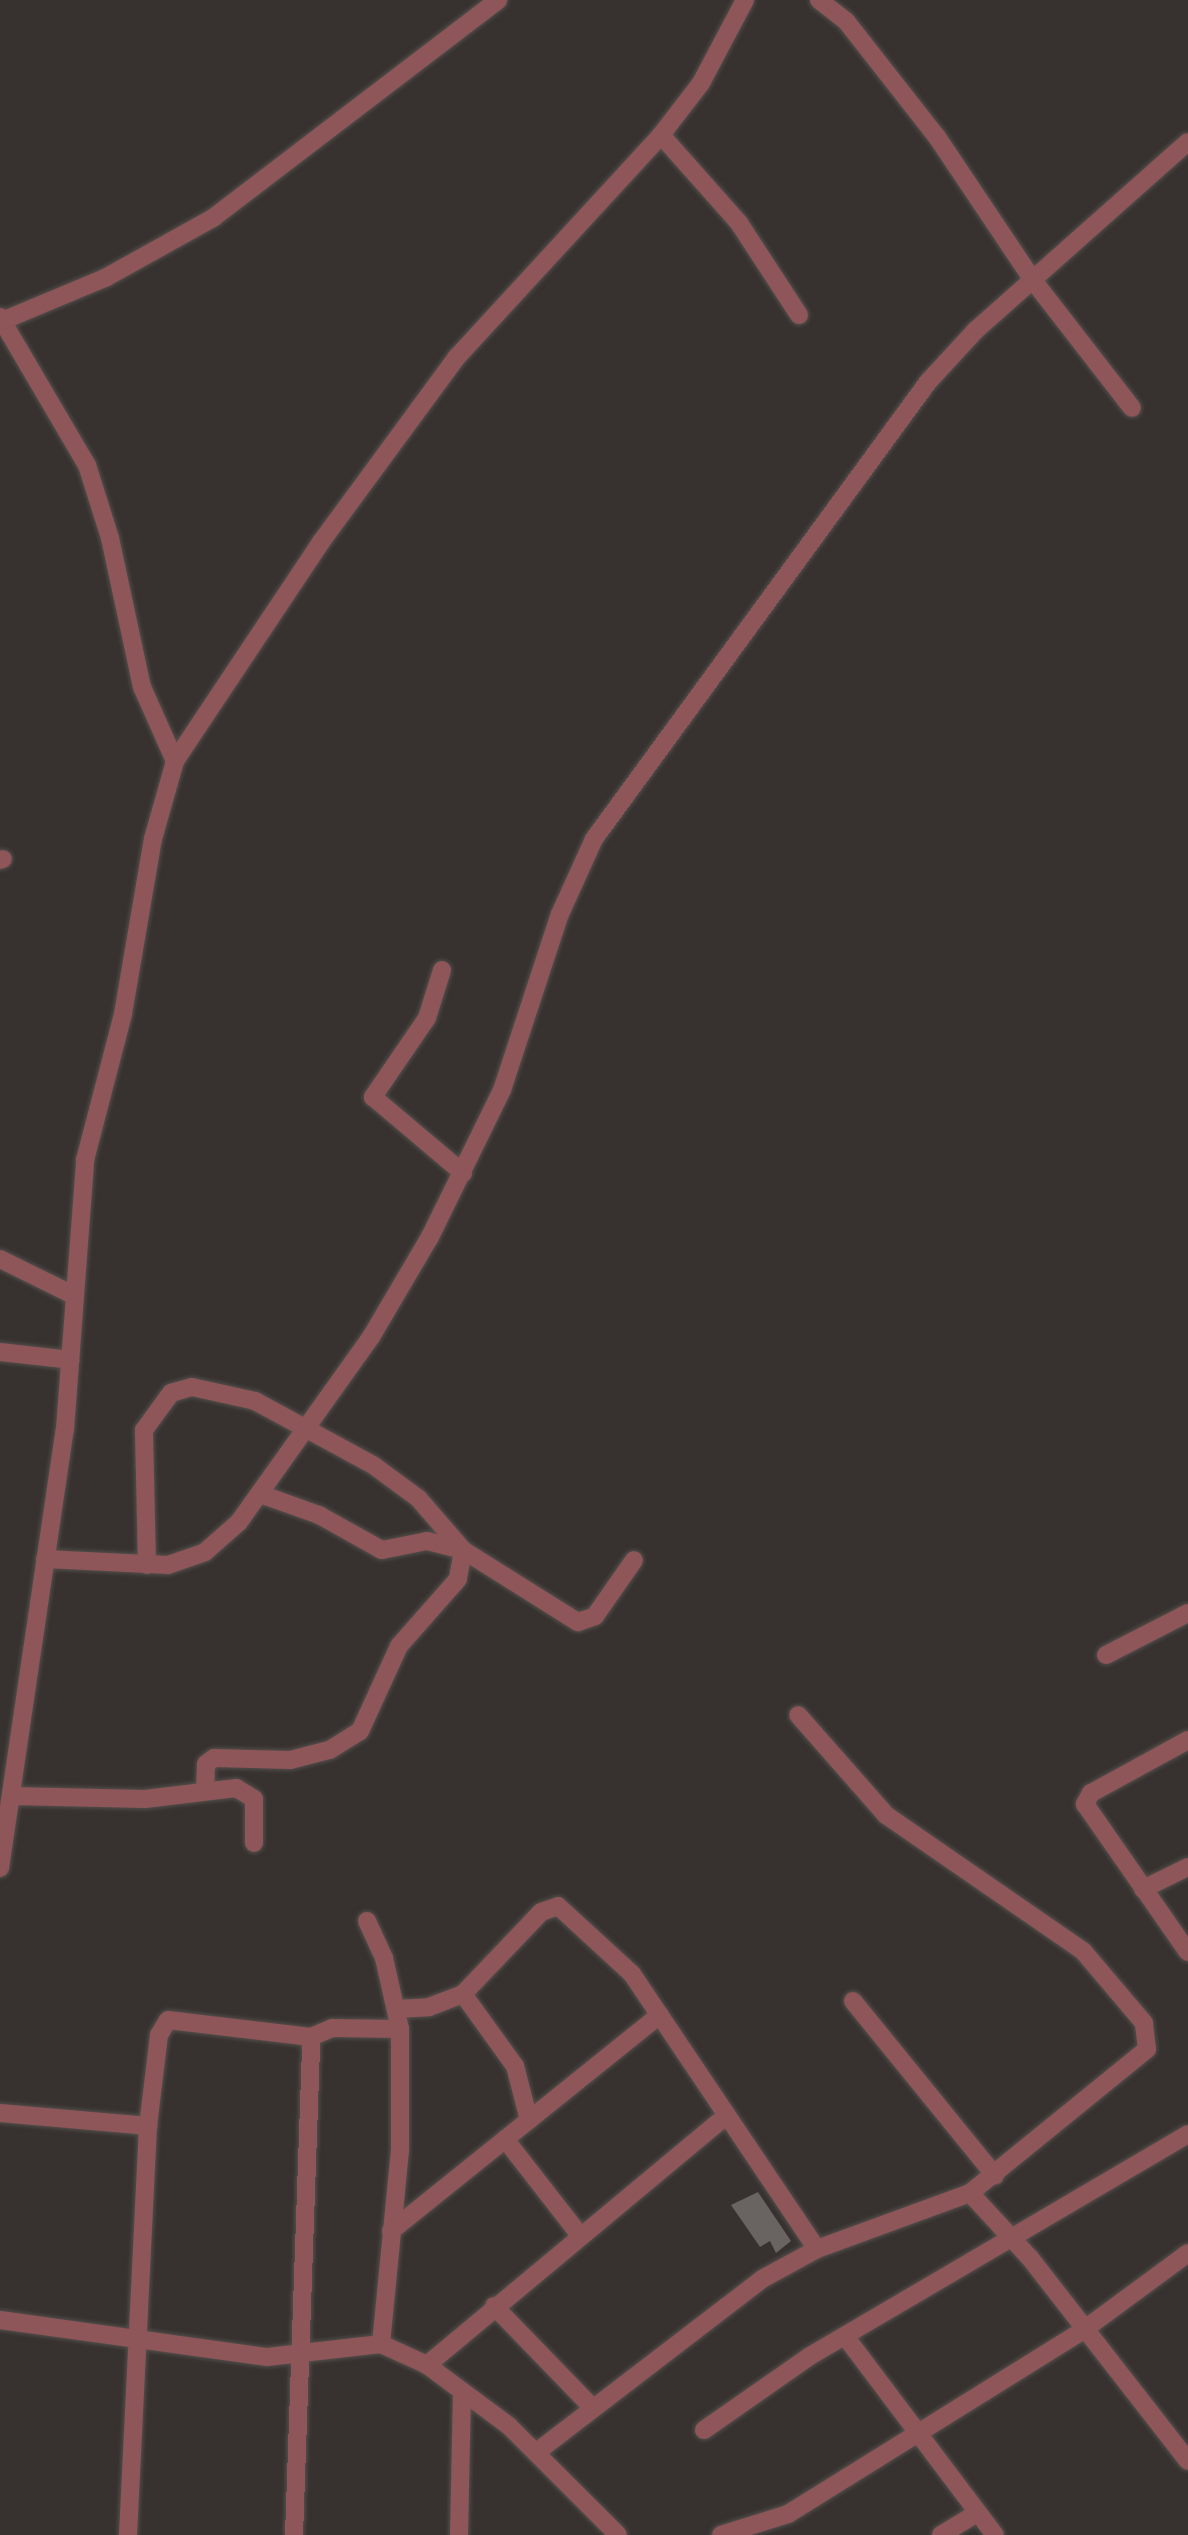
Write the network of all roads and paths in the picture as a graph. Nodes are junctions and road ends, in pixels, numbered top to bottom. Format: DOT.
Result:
graph roads {
  1 [pos="498,0"];
  2 [pos="745,0"];
  3 [pos="819,0"];
  4 [pos="661,135"];
  5 [pos="1188,142"];
  6 [pos="1032,279"];
  7 [pos="799,315"];
  8 [pos="1,319"];
  9 [pos="1132,408"];
  10 [pos="175,761"];
  11 [pos="442,970"];
  12 [pos="463,1173"];
  13 [pos="0,1259"];
  14 [pos="71,1294"];
  15 [pos="0,1352"];
  16 [pos="71,1360"];
  17 [pos="308,1427"];
  18 [pos="260,1494"];
  19 [pos="463,1550"];
  20 [pos="45,1559"];
  21 [pos="634,1560"];
  22 [pos="147,1565"];
  23 [pos="1188,1613"];
  24 [pos="1106,1655"];
  25 [pos="798,1715"];
  26 [pos="1188,1740"];
  27 [pos="205,1791"];
  28 [pos="12,1796"];
  29 [pos="254,1843"];
  30 [pos="1188,1867"];
  31 [pos="0,1868"];
  32 [pos="1143,1889"];
  33 [pos="367,1921"];
  34 [pos="1188,1952"];
  35 [pos="463,1994"];
  36 [pos="853,2001"];
  37 [pos="396,2009"];
  38 [pos="660,2015"];
  39 [pos="400,2029"];
  40 [pos="311,2037"];
  41 [pos="0,2113"];
  42 [pos="725,2117"];
  43 [pos="529,2120"];
  44 [pos="148,2126"];
  45 [pos="1188,2134"];
  46 [pos="505,2139"];
  47 [pos="995,2176"];
  48 [pos="970,2193"];
  49 [pos="391,2231"];
  50 [pos="579,2234"];
  51 [pos="1013,2241"];
  52 [pos="817,2249"];
  53 [pos="1188,2253"];
  54 [pos="494,2306"];
  55 [pos="0,2320"];
  56 [pos="1085,2329"];
  57 [pos="845,2336"];
  58 [pos="137,2337"];
  59 [pos="381,2344"];
  60 [pos="300,2357"];
  61 [pos="427,2365"];
  62 [pos="462,2391"];
  63 [pos="593,2408"];
  64 [pos="704,2430"];
  65 [pos="914,2431"];
  66 [pos="538,2451"];
  67 [pos="1188,2461"];
  68 [pos="977,2513"];
  69 [pos="765,2528"];
  70 [pos="128,2535"];
  71 [pos="294,2535"];
  72 [pos="459,2535"];
  73 [pos="618,2535"];
  74 [pos="721,2535"];
  75 [pos="941,2535"];
  76 [pos="995,2535"];
  1 -- 8 [label="street"];
  2 -- 4 [label="street"];
  3 -- 6 [label="street"];
  4 -- 7 [label="street"];
  4 -- 10 [label="street"];
  5 -- 6 [label="street"];
  6 -- 9 [label="street"];
  6 -- 12 [label="street"];
  8 -- 10 [label="street"];
  10 -- 14 [label="street"];
  11 -- 12 [label="street"];
  12 -- 17 [label="street"];
  13 -- 14 [label="street"];
  14 -- 16 [label="street"];
  15 -- 16 [label="street"];
  16 -- 20 [label="street"];
  17 -- 18 [label="street"];
  17 -- 19 [label="street"];
  17 -- 22 [label="street"];
  18 -- 19 [label="street"];
  18 -- 22 [label="street"];
  19 -- 21 [label="street"];
  19 -- 27 [label="street"];
  20 -- 22 [label="street"];
  20 -- 28 [label="street"];
  23 -- 24 [label="street"];
  25 -- 47 [label="street"];
  26 -- 32 [label="street"];
  27 -- 28 [label="street"];
  27 -- 29 [label="street"];
  28 -- 31 [label="street"];
  30 -- 32 [label="street"];
  32 -- 34 [label="street"];
  33 -- 37 [label="street"];
  35 -- 37 [label="street"];
  35 -- 38 [label="street"];
  35 -- 43 [label="street"];
  36 -- 47 [label="street"];
  37 -- 39 [label="street"];
  38 -- 42 [label="street"];
  38 -- 43 [label="street"];
  39 -- 40 [label="street"];
  39 -- 49 [label="street"];
  40 -- 44 [label="street"];
  40 -- 60 [label="street"];
  41 -- 44 [label="street"];
  42 -- 50 [label="street"];
  42 -- 52 [label="street"];
  43 -- 46 [label="street"];
  44 -- 58 [label="street"];
  45 -- 51 [label="street"];
  46 -- 49 [label="street"];
  46 -- 50 [label="street"];
  47 -- 48 [label="street"];
  48 -- 51 [label="street"];
  48 -- 52 [label="street"];
  49 -- 59 [label="street"];
  50 -- 54 [label="street"];
  51 -- 56 [label="street"];
  51 -- 57 [label="street"];
  52 -- 63 [label="street"];
  53 -- 56 [label="street"];
  54 -- 61 [label="street"];
  54 -- 63 [label="street"];
  55 -- 58 [label="street"];
  56 -- 65 [label="street"];
  56 -- 67 [label="street"];
  57 -- 64 [label="street"];
  57 -- 65 [label="street"];
  58 -- 60 [label="street"];
  58 -- 70 [label="street"];
  59 -- 60 [label="street"];
  59 -- 61 [label="street"];
  60 -- 71 [label="street"];
  61 -- 62 [label="street"];
  62 -- 66 [label="street"];
  62 -- 72 [label="street"];
  63 -- 66 [label="street"];
  65 -- 68 [label="street"];
  65 -- 69 [label="street"];
  66 -- 73 [label="street"];
  68 -- 75 [label="street"];
  68 -- 76 [label="street"];
  69 -- 74 [label="street"];
}
